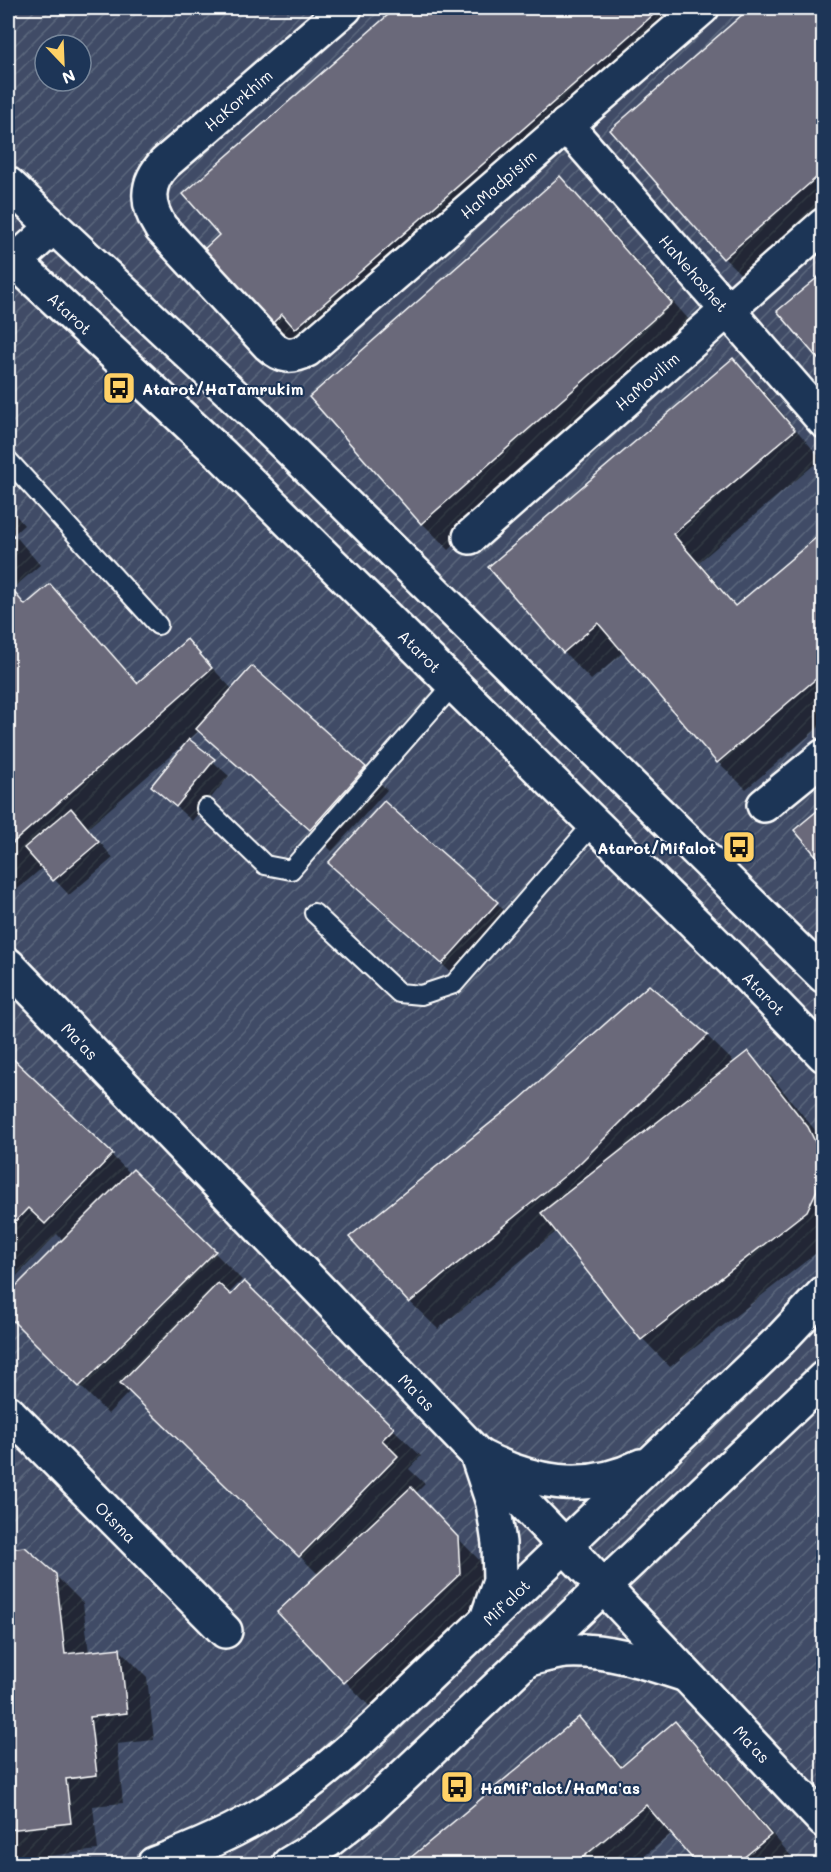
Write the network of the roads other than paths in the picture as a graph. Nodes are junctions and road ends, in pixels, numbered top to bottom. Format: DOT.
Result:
graph roads {
  1 [pos="345,8"];
  2 [pos="702,8"];
  3 [pos="566,126"];
  4 [pos="8,184"];
  5 [pos="824,225"];
  6 [pos="53,227"];
  7 [pos="10,262"];
  8 [pos="727,310"];
  9 [pos="292,356"];
  10 [pos="824,421"];
  11 [pos="8,460"];
  12 [pos="470,537"];
  13 [pos="158,625"];
  14 [pos="454,684"];
  15 [pos="824,756"];
  16 [pos="764,805"];
  17 [pos="206,808"];
  18 [pos="594,823"];
  19 [pos="315,913"];
  20 [pos="8,965"];
  21 [pos="824,975"];
  22 [pos="824,1055"];
  23 [pos="824,1293"];
  24 [pos="824,1378"];
  25 [pos="8,1412"];
  26 [pos="477,1455"];
  27 [pos="657,1458"];
  28 [pos="565,1546"];
  29 [pos="604,1587"];
  30 [pos="486,1620"];
  31 [pos="225,1631"];
  32 [pos="529,1659"];
  33 [pos="686,1675"];
  34 [pos="824,1821"];
  35 [pos="154,1864"];
  36 [pos="289,1864"];
  1 -- 9 [label="street, HaKorkhim"];
  2 -- 3 [label="street, HaMadpisim"];
  3 -- 8 [label="street, HaNehoshet"];
  3 -- 9 [label="street, HaMadpisim"];
  4 -- 6 [label="street"];
  5 -- 8 [label="street, HaMovilim"];
  6 -- 7 [label="street"];
  6 -- 21 [label="street"];
  7 -- 14 [label="street, Atarot"];
  8 -- 10 [label="street, HaNehoshet"];
  8 -- 12 [label="street, HaMovilim"];
  11 -- 13 [label="lane"];
  14 -- 17 [label="lane"];
  14 -- 18 [label="street, Atarot"];
  15 -- 16 [label="street"];
  18 -- 19 [label="lane"];
  18 -- 22 [label="street, Atarot"];
  20 -- 26 [label="street, Ma'as"];
  23 -- 27 [label="street, Mif'alot"];
  24 -- 29 [label="street"];
  25 -- 31 [label="street, Otsma"];
  26 -- 27 [label="street"];
  26 -- 28 [label="street, Ma'as"];
  26 -- 30 [label="street"];
  27 -- 28 [label="street, Mif'alot"];
  28 -- 29 [label="street, Ma'as"];
  28 -- 30 [label="street, Mif'alot"];
  29 -- 32 [label="street"];
  29 -- 33 [label="street, Ma'as"];
  30 -- 35 [label="street, Mif'alot"];
  32 -- 33 [label="street"];
  32 -- 36 [label="street"];
  33 -- 34 [label="street, Ma'as"];
}
